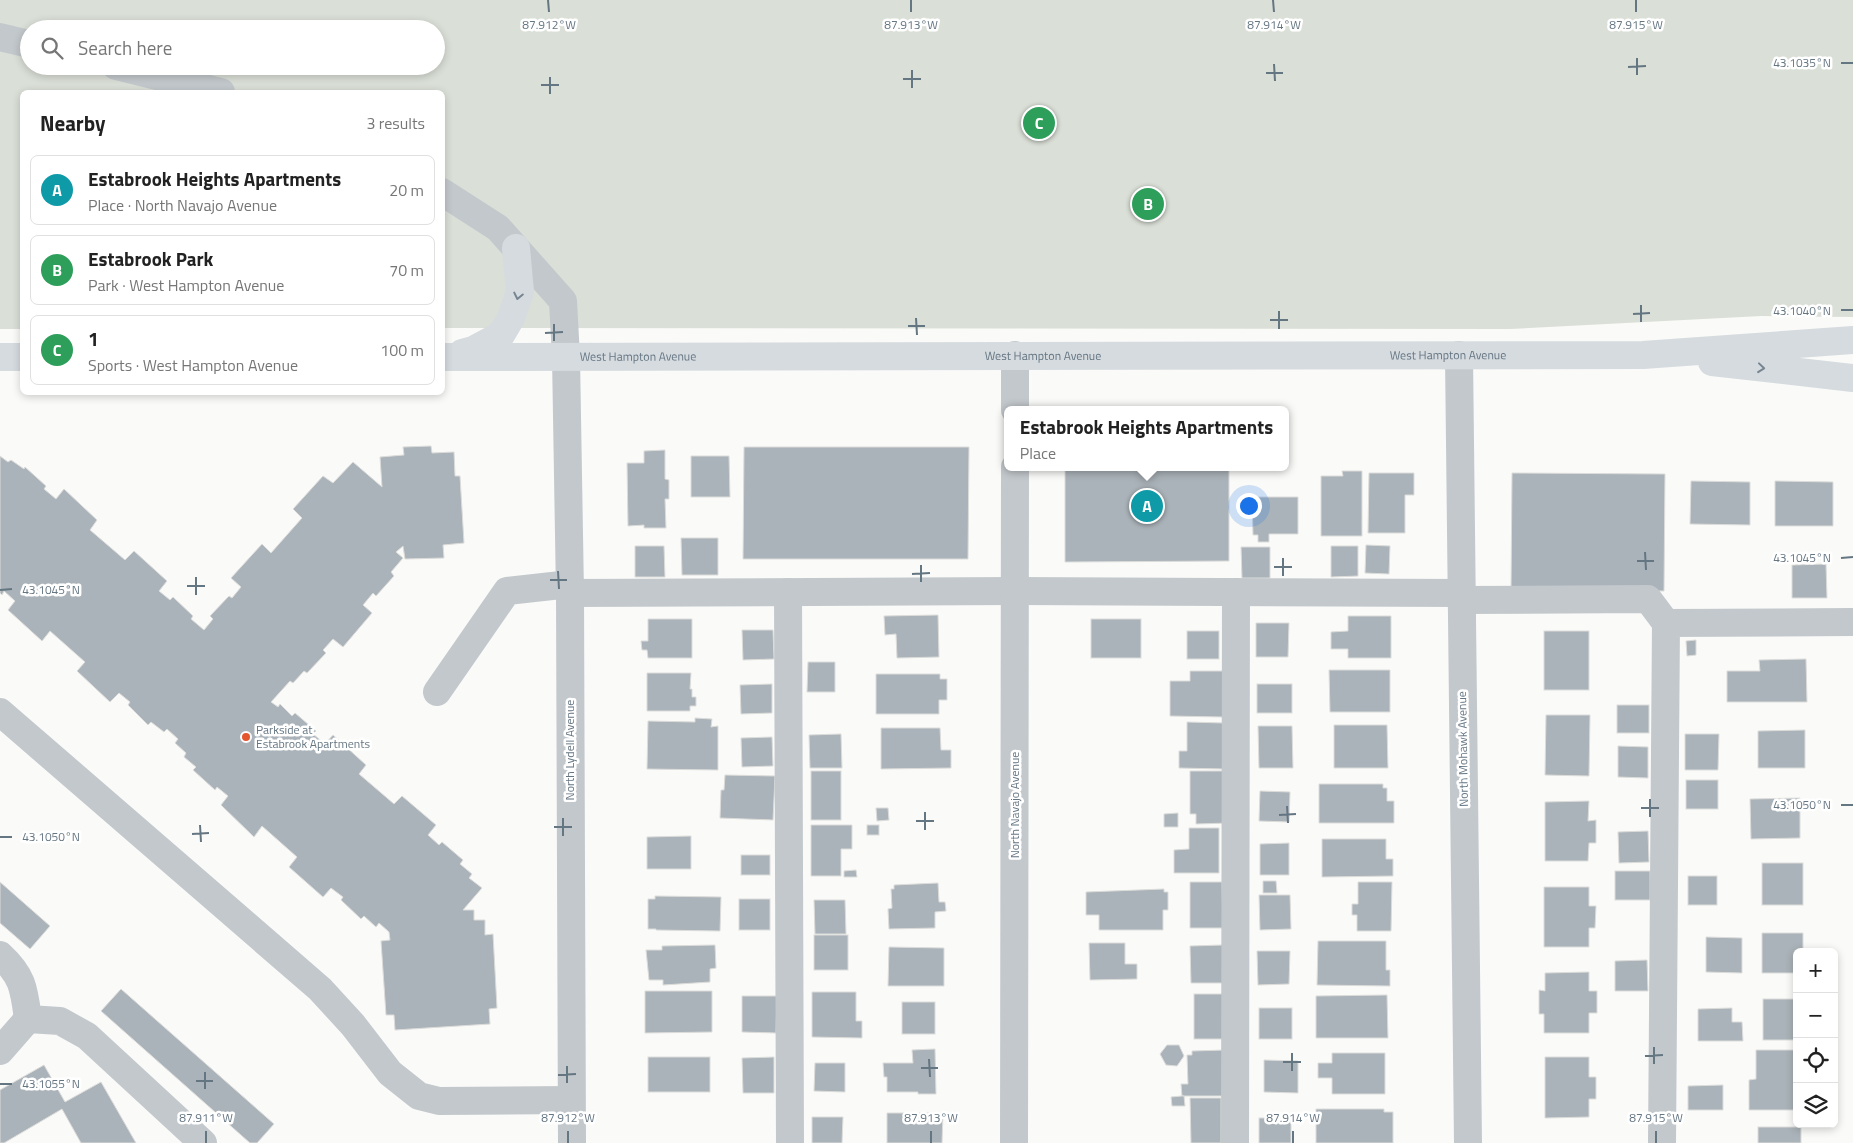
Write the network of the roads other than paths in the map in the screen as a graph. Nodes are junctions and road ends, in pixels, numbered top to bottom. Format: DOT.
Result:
graph roads {
  1 [pos="0,37"];
  2 [pos="20,42"];
  3 [pos="152,75"];
  4 [pos="213,90"];
  5 [pos="445,194"];
  6 [pos="516,248"];
  7 [pos="1853,340"];
  8 [pos="1015,355"];
  9 [pos="1459,355"];
  10 [pos="1643,355"];
  11 [pos="0,357"];
  12 [pos="20,357"];
  13 [pos="445,357"];
  14 [pos="445,357"];
  15 [pos="566,357"];
  16 [pos="1853,378"];
  17 [pos="1015,406"];
  18 [pos="1015,471"];
  19 [pos="570,588"];
  20 [pos="1015,591"];
  21 [pos="788,592"];
  22 [pos="1236,592"];
  23 [pos="1461,597"];
  24 [pos="1853,622"];
  25 [pos="1666,623"];
  26 [pos="437,692"];
  27 [pos="0,712"];
  28 [pos="0,955"];
  29 [pos="28,1018"];
  30 [pos="0,1052"];
  31 [pos="571,1100"];
  32 [pos="203,1143"];
  33 [pos="572,1143"];
  34 [pos="790,1143"];
  35 [pos="1014,1143"];
  36 [pos="1236,1143"];
  37 [pos="1468,1143"];
  38 [pos="1662,1143"];
  1 -- 2 [label="street"];
  3 -- 4 [label="street"];
  5 -- 6 [label="street, North Lydell Avenue"];
  6 -- 13 [label="main road, one-way"];
  6 -- 15 [label="street, North Lydell Avenue"];
  7 -- 10 [label="main road, West Hampton Avenue"];
  8 -- 9 [label="main road, West Hampton Avenue"];
  8 -- 15 [label="main road, West Hampton Avenue"];
  8 -- 17 [label="street"];
  9 -- 10 [label="main road, West Hampton Avenue"];
  9 -- 23 [label="street, North Mohawk Avenue"];
  10 -- 16 [label="main road, West Hampton Avenue, one-way"];
  11 -- 12 [label="main road"];
  14 -- 15 [label="main road, West Hampton Avenue"];
  15 -- 19 [label="street, North Lydell Avenue"];
  18 -- 20 [label="street, North Navajo Avenue"];
  19 -- 21 [label="street"];
  19 -- 26 [label="street"];
  19 -- 31 [label="street, North Lydell Avenue"];
  20 -- 21 [label="street"];
  20 -- 22 [label="street"];
  20 -- 35 [label="street, North Navajo Avenue"];
  21 -- 34 [label="street"];
  22 -- 23 [label="street"];
  22 -- 36 [label="street"];
  23 -- 25 [label="street"];
  23 -- 37 [label="street, North Mohawk Avenue"];
  24 -- 25 [label="street"];
  25 -- 38 [label="street"];
  27 -- 31 [label="street"];
  28 -- 29 [label="street"];
  29 -- 30 [label="street"];
  29 -- 32 [label="street"];
  31 -- 33 [label="street, North Lydell Avenue"];
}
